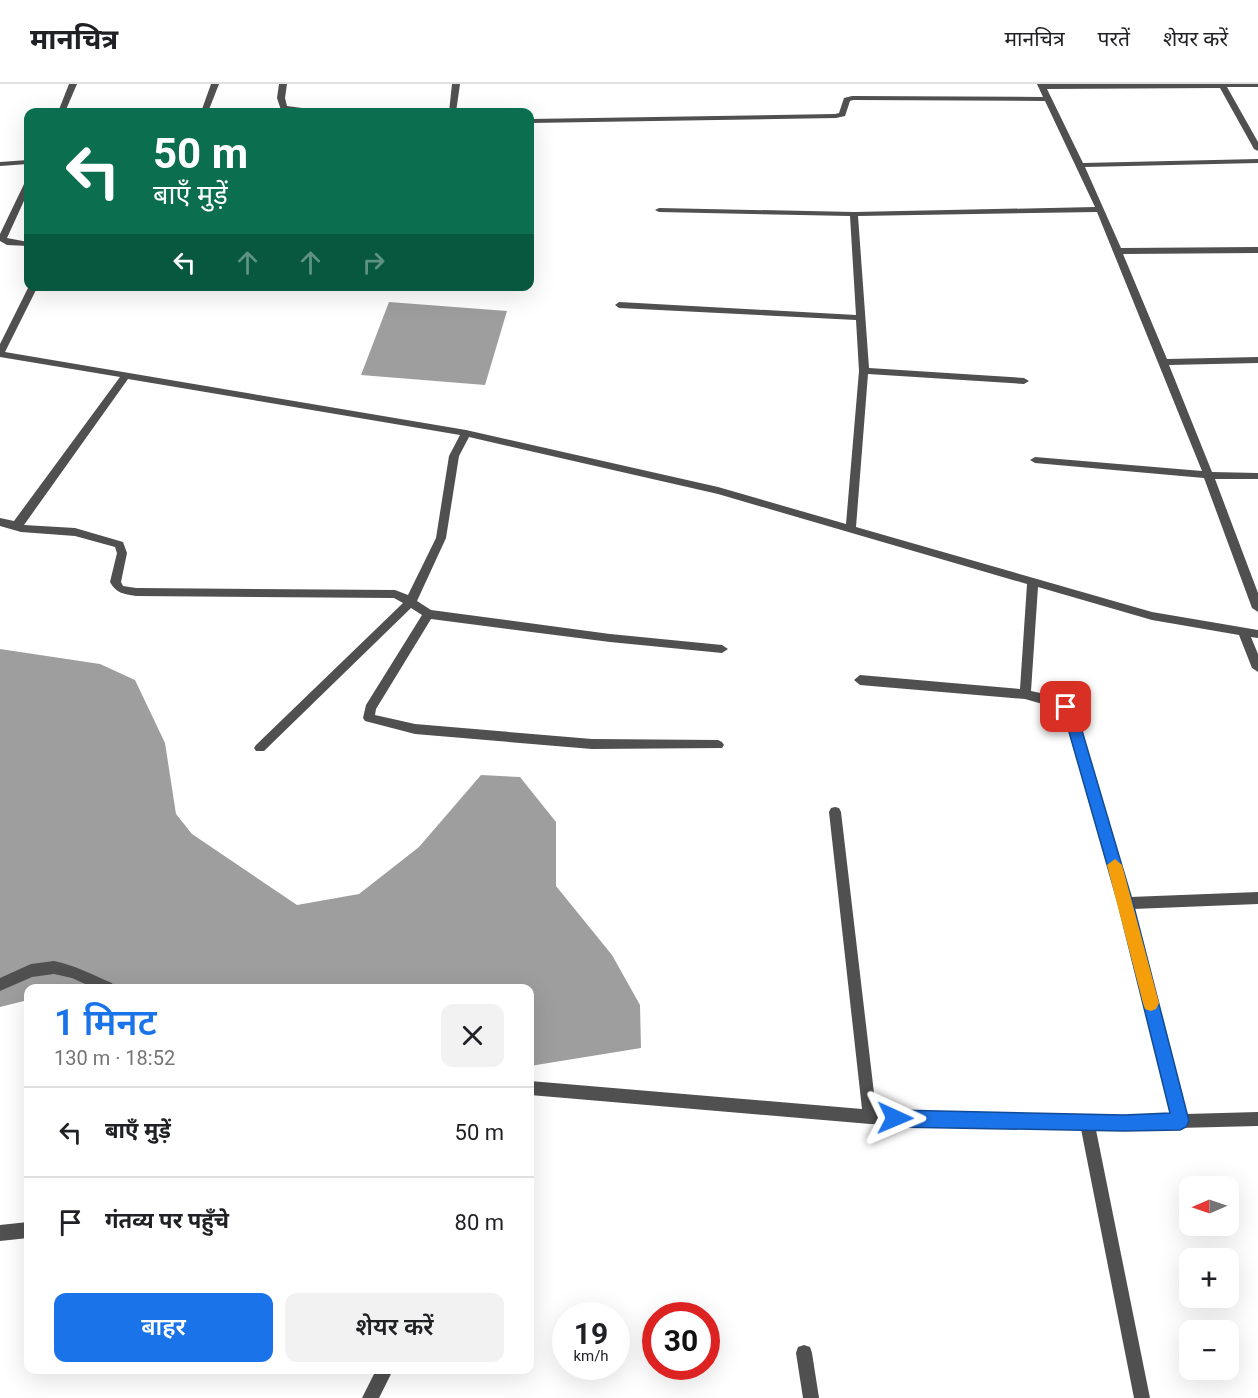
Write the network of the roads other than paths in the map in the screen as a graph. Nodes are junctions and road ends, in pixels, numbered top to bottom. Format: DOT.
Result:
graph roads {
  1 [pos="73,84"];
  2 [pos="215,84"];
  3 [pos="283,84"];
  4 [pos="456,84"];
  5 [pos="1042,85"];
  6 [pos="1222,85"];
  7 [pos="1258,85"];
  8 [pos="1047,99"];
  9 [pos="63,108"];
  10 [pos="206,108"];
  11 [pos="284,108"];
  12 [pos="453,108"];
  13 [pos="534,121"];
  14 [pos="1258,149"];
  15 [pos="1258,161"];
  16 [pos="24,162"];
  17 [pos="0,164"];
  18 [pos="1078,165"];
  19 [pos="24,192"];
  20 [pos="1100,209"];
  21 [pos="659,210"];
  22 [pos="855,214"];
  23 [pos="24,244"];
  24 [pos="1258,250"];
  25 [pos="1117,251"];
  26 [pos="32,291"];
  27 [pos="619,305"];
  28 [pos="861,318"];
  29 [pos="0,354"];
  30 [pos="1258,360"];
  31 [pos="1165,362"];
  32 [pos="864,371"];
  33 [pos="127,374"];
  34 [pos="1024,381"];
  35 [pos="466,433"];
  36 [pos="1035,460"];
  37 [pos="1210,475"];
  38 [pos="1258,476"];
  39 [pos="0,522"];
  40 [pos="18,525"];
  41 [pos="851,528"];
  42 [pos="1033,582"];
  43 [pos="411,603"];
  44 [pos="1258,608"];
  45 [pos="428,614"];
  46 [pos="1243,631"];
  47 [pos="1258,634"];
  48 [pos="722,649"];
  49 [pos="1258,668"];
  50 [pos="860,680"];
  51 [pos="1025,694"];
  52 [pos="718,746"];
  53 [pos="260,748"];
  54 [pos="835,812"];
  55 [pos="1258,898"];
  56 [pos="1125,903"];
  57 [pos="98,984"];
  58 [pos="0,985"];
  59 [pos="534,1090"];
  60 [pos="870,1117"];
  61 [pos="1258,1119"];
  62 [pos="1180,1121"];
  63 [pos="1087,1122"];
  64 [pos="24,1230"];
  65 [pos="0,1233"];
  66 [pos="804,1353"];
  67 [pos="383,1374"];
  68 [pos="370,1398"];
  69 [pos="811,1398"];
  70 [pos="1142,1398"];
  1 -- 9 [label="street"];
  2 -- 10 [label="street"];
  3 -- 11 [label="street"];
  4 -- 12 [label="street"];
  5 -- 6 [label="street"];
  5 -- 8 [label="street"];
  6 -- 7 [label="street"];
  6 -- 14 [label="street"];
  8 -- 13 [label="street"];
  8 -- 18 [label="street"];
  15 -- 18 [label="street"];
  16 -- 17 [label="street"];
  18 -- 20 [label="street"];
  19 -- 23 [label="street"];
  20 -- 22 [label="street"];
  20 -- 25 [label="street"];
  21 -- 22 [label="street"];
  22 -- 28 [label="street"];
  24 -- 25 [label="street"];
  25 -- 31 [label="street"];
  26 -- 29 [label="street"];
  27 -- 28 [label="street"];
  28 -- 32 [label="street"];
  29 -- 33 [label="street"];
  30 -- 31 [label="street"];
  31 -- 37 [label="street"];
  32 -- 34 [label="street"];
  32 -- 41 [label="street"];
  33 -- 35 [label="street"];
  33 -- 40 [label="street"];
  35 -- 41 [label="street"];
  35 -- 43 [label="street"];
  36 -- 37 [label="street"];
  37 -- 38 [label="street"];
  37 -- 44 [label="street"];
  39 -- 40 [label="street"];
  40 -- 43 [label="street"];
  41 -- 42 [label="street"];
  42 -- 46 [label="street"];
  42 -- 51 [label="street"];
  43 -- 45 [label="street"];
  43 -- 53 [label="street"];
  45 -- 48 [label="street"];
  45 -- 52 [label="street"];
  46 -- 47 [label="street"];
  46 -- 49 [label="street"];
  50 -- 51 [label="street"];
  51 -- 56 [label="street"];
  54 -- 60 [label="street"];
  55 -- 56 [label="street"];
  56 -- 62 [label="street"];
  57 -- 58 [label="street"];
  59 -- 60 [label="street"];
  60 -- 63 [label="street"];
  61 -- 62 [label="street"];
  62 -- 63 [label="street"];
  63 -- 70 [label="street"];
  64 -- 65 [label="street"];
  66 -- 69 [label="street"];
  67 -- 68 [label="street"];
}
